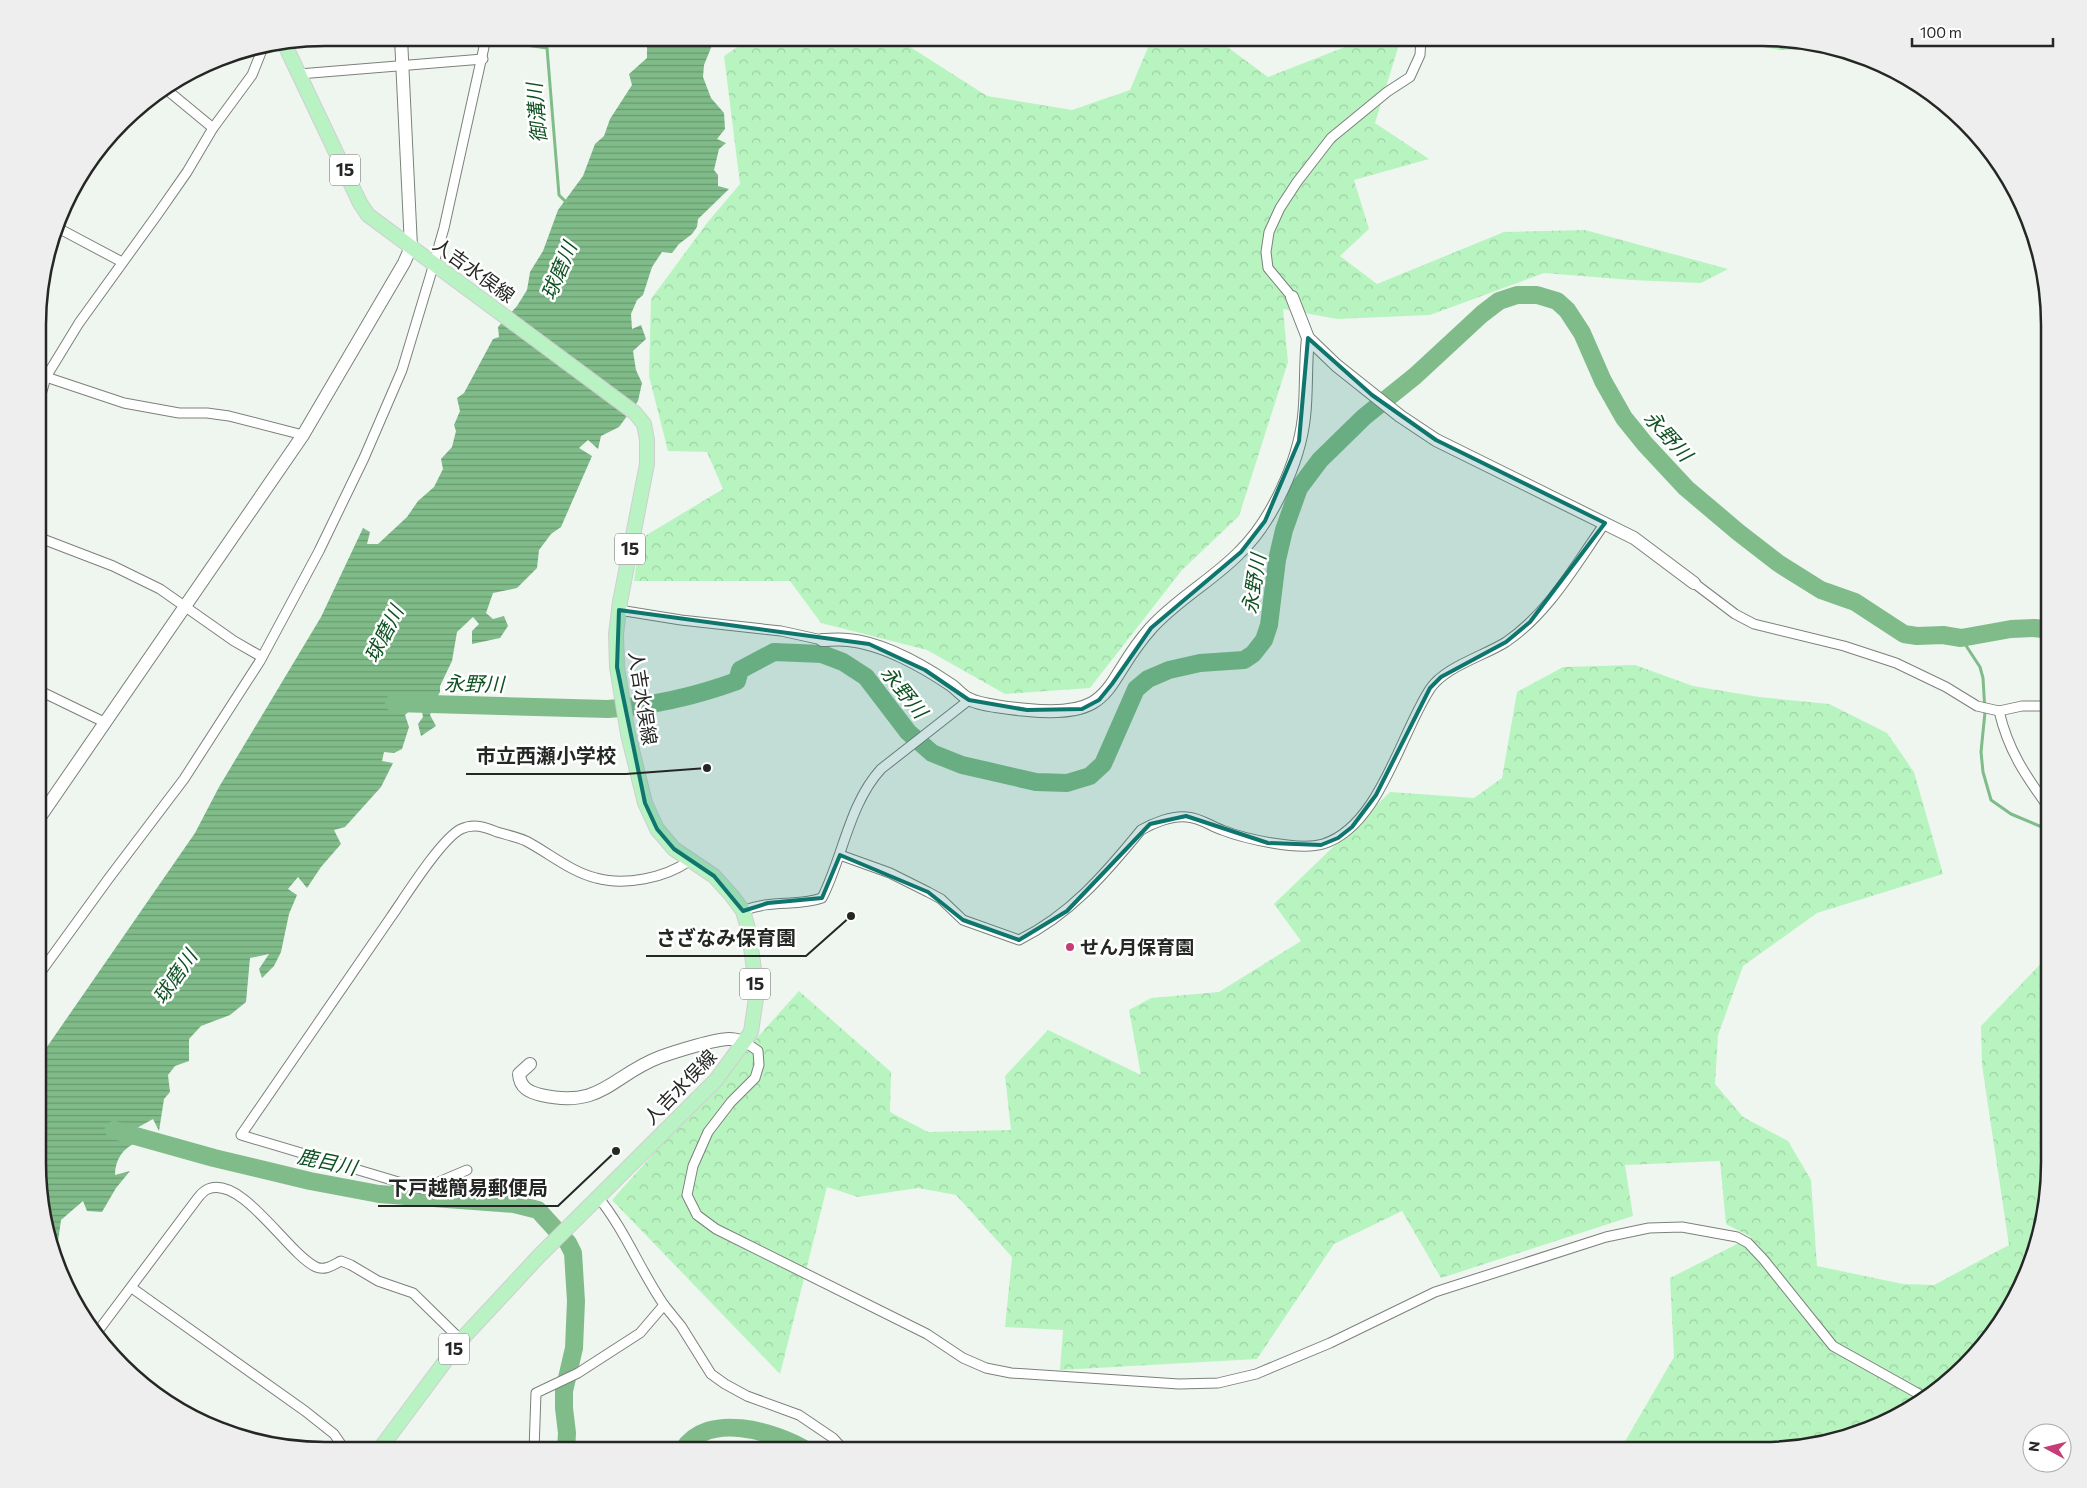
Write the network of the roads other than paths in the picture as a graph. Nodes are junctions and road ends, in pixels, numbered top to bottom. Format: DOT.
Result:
graph roads {
  1 [pos="401,46"];
  2 [pos="485,46"];
  3 [pos="1421,46"];
  4 [pos="287,49"];
  5 [pos="260,54"];
  6 [pos="483,59"];
  7 [pos="402,65"];
  8 [pos="299,74"];
  9 [pos="170,93"];
  10 [pos="213,128"];
  11 [pos="63,231"];
  12 [pos="411,247"];
  13 [pos="122,262"];
  14 [pos="437,264"];
  15 [pos="1292,296"];
  16 [pos="1308,338"];
  17 [pos="46,372"];
  18 [pos="46,377"];
  19 [pos="303,435"];
  20 [pos="1605,523"];
  21 [pos="46,540"];
  22 [pos="1694,583"];
  23 [pos="186,608"];
  24 [pos="619,610"];
  25 [pos="822,640"];
  26 [pos="262,657"];
  27 [pos="46,694"];
  28 [pos="969,700"];
  29 [pos="2041,706"];
  30 [pos="1999,711"];
  31 [pos="106,723"];
  32 [pos="2041,796"];
  33 [pos="46,808"];
  34 [pos="840,855"];
  35 [pos="690,860"];
  36 [pos="743,911"];
  37 [pos="46,965"];
  38 [pos="745,1042"];
  39 [pos="530,1064"];
  40 [pos="468,1170"];
  41 [pos="598,1197"];
  42 [pos="132,1288"];
  43 [pos="664,1305"];
  44 [pos="101,1329"];
  45 [pos="461,1340"];
  46 [pos="1919,1394"];
  47 [pos="340,1442"];
  48 [pos="385,1442"];
  49 [pos="534,1442"];
  50 [pos="837,1442"];
  1 -- 7 [label="street"];
  2 -- 6 [label="street"];
  3 -- 15 [label="street"];
  4 -- 8 [label="main road, 人吉水俣線 / 15"];
  5 -- 10 [label="street"];
  6 -- 7 [label="street"];
  6 -- 14 [label="street"];
  7 -- 8 [label="street"];
  7 -- 12 [label="street"];
  8 -- 12 [label="main road, 人吉水俣線 / 15"];
  9 -- 10 [label="street"];
  10 -- 13 [label="street"];
  11 -- 13 [label="street"];
  12 -- 14 [label="main road, 人吉水俣線 / 15"];
  12 -- 19 [label="street"];
  13 -- 17 [label="street"];
  14 -- 24 [label="main road, 人吉水俣線 / 15"];
  14 -- 26 [label="street"];
  15 -- 16 [label="street"];
  16 -- 20 [label="street"];
  16 -- 28 [label="street"];
  18 -- 19 [label="street"];
  19 -- 23 [label="street"];
  20 -- 22 [label="street"];
  20 -- 34 [label="street"];
  21 -- 23 [label="street"];
  22 -- 30 [label="street"];
  23 -- 26 [label="street"];
  23 -- 31 [label="street"];
  24 -- 25 [label="street"];
  24 -- 35 [label="main road, 人吉水俣線 / 15"];
  25 -- 28 [label="street"];
  26 -- 37 [label="street"];
  27 -- 31 [label="street"];
  28 -- 34 [label="street"];
  29 -- 30 [label="street"];
  30 -- 32 [label="street"];
  31 -- 33 [label="street"];
  34 -- 36 [label="street"];
  35 -- 36 [label="main road, 人吉水俣線 / 15"];
  35 -- 40 [label="street"];
  36 -- 38 [label="main road, 人吉水俣線 / 15"];
  38 -- 39 [label="street"];
  38 -- 41 [label="main road, 人吉水俣線 / 15"];
  38 -- 46 [label="street"];
  41 -- 43 [label="street"];
  41 -- 45 [label="main road, 人吉水俣線 / 15"];
  42 -- 44 [label="street"];
  42 -- 45 [label="street"];
  42 -- 47 [label="street"];
  43 -- 49 [label="street"];
  43 -- 50 [label="street"];
  45 -- 48 [label="main road, 人吉水俣線 / 15"];
}
